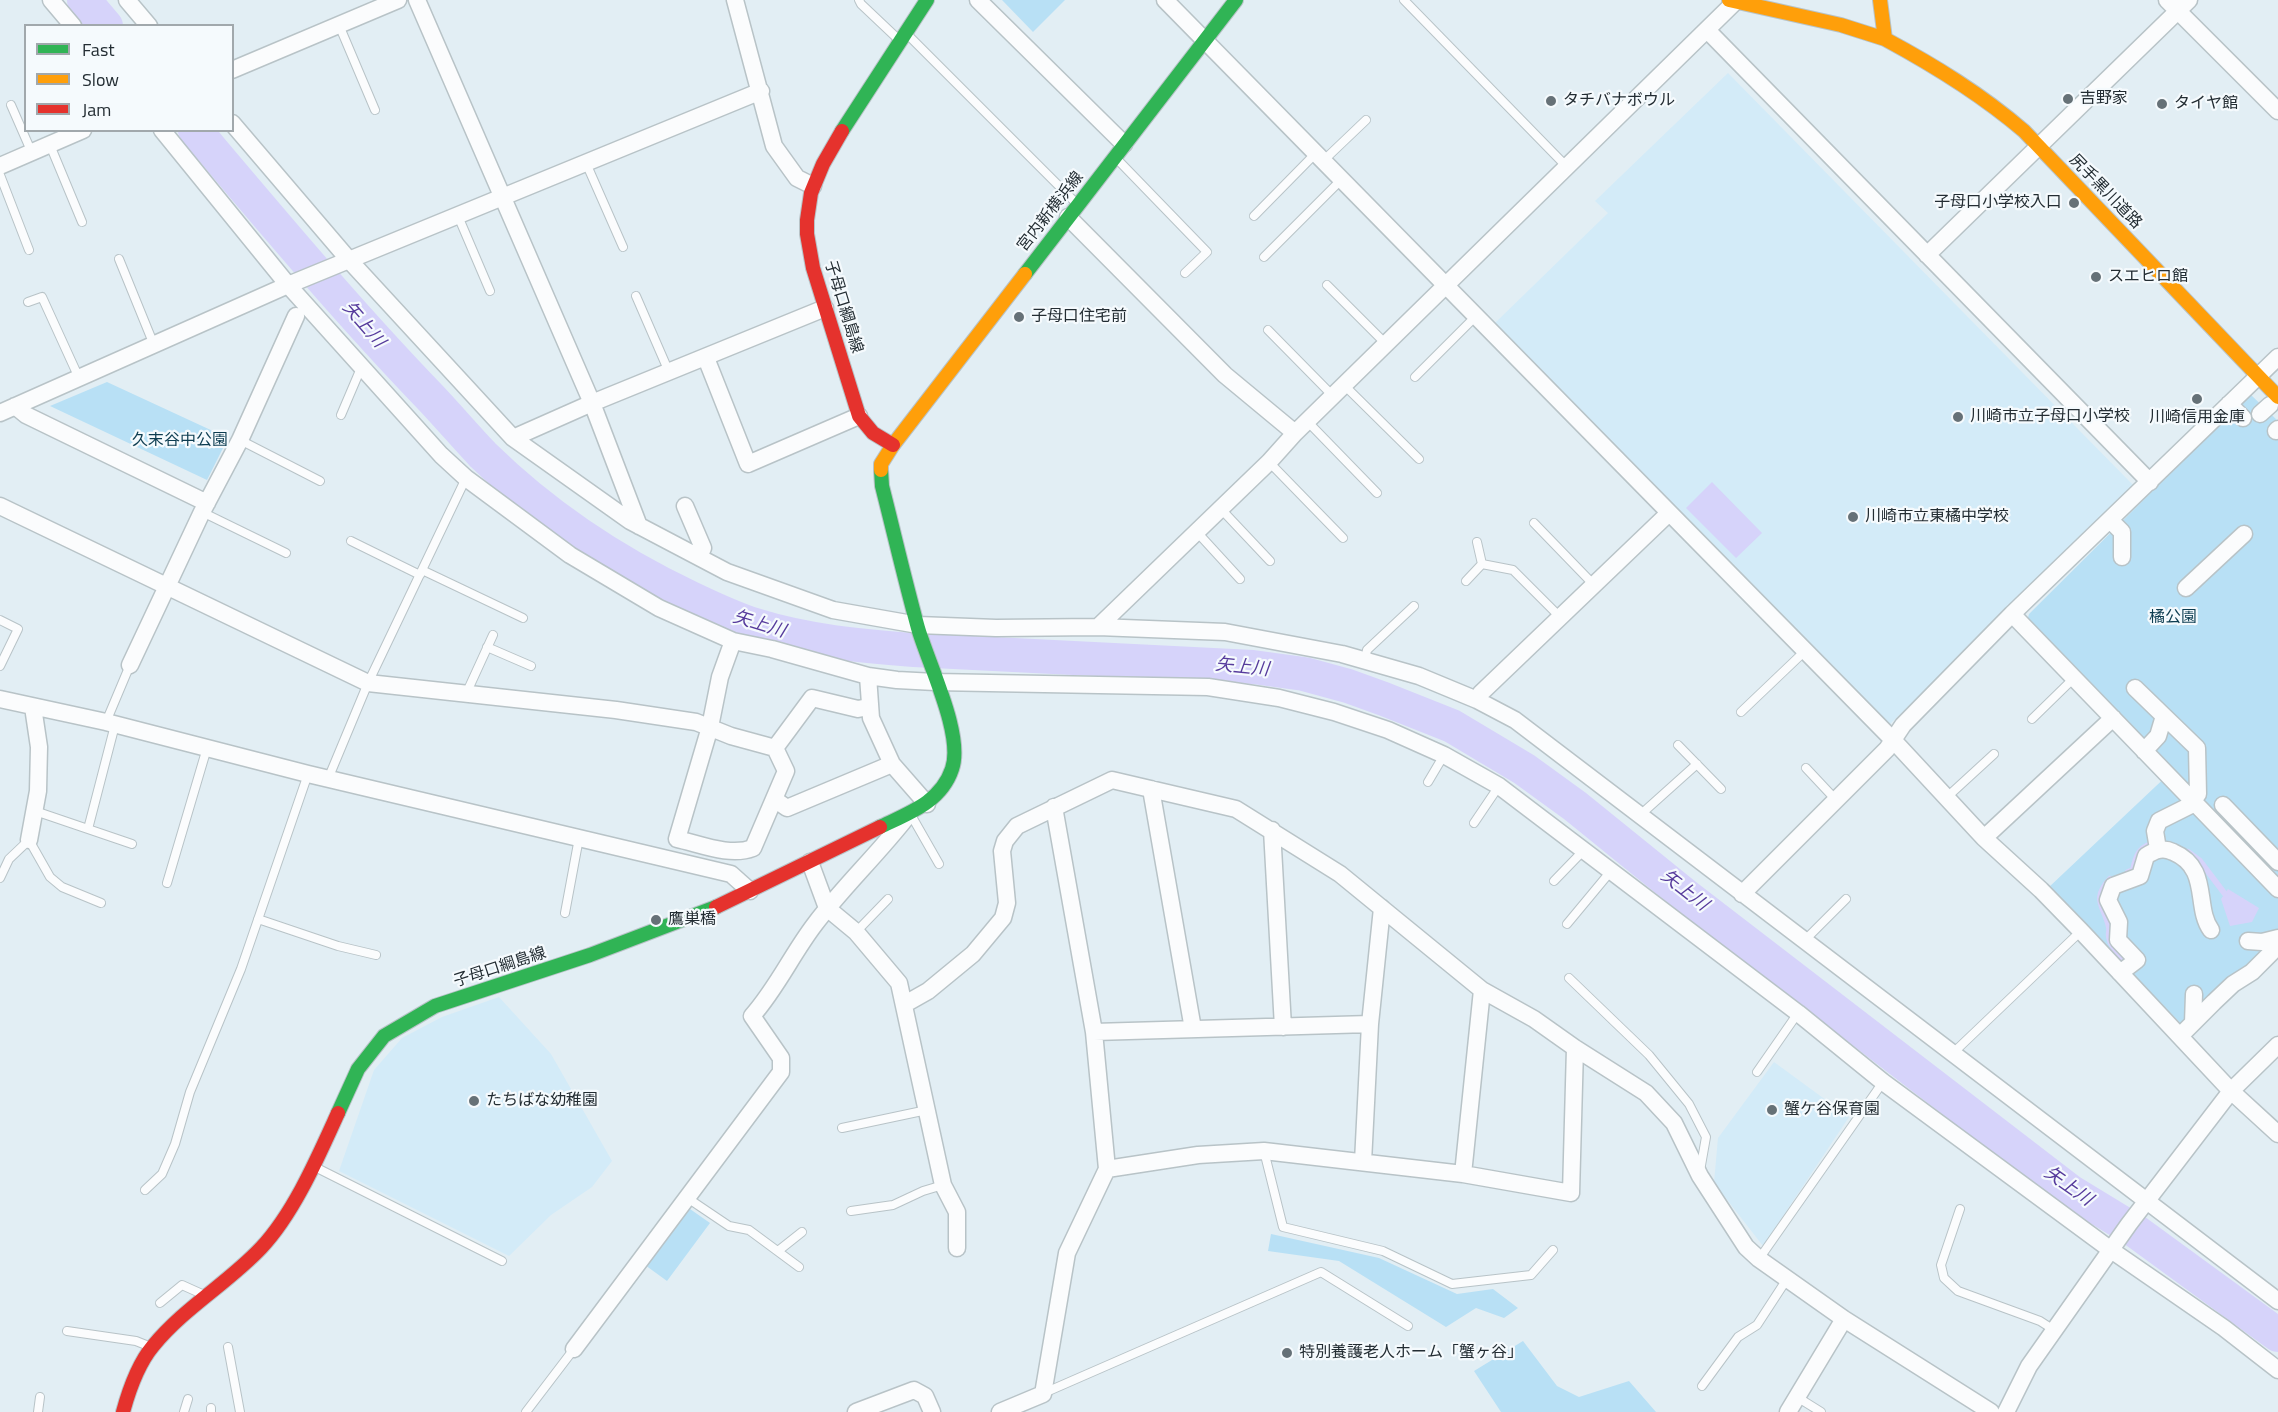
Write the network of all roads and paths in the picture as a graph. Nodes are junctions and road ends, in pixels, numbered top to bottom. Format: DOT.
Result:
graph roads {
  1 [pos="51,0"];
  2 [pos="127,0"];
  3 [pos="398,0"];
  4 [pos="417,0"];
  5 [pos="735,0"];
  6 [pos="860,0"];
  7 [pos="927,0"];
  8 [pos="978,0"];
  9 [pos="1165,0"];
  10 [pos="1236,0"];
  11 [pos="1404,0"];
  12 [pos="1734,0"];
  13 [pos="1880,0"];
  14 [pos="2178,4"];
  15 [pos="71,24"];
  16 [pos="147,24"];
  17 [pos="339,25"];
  18 [pos="1707,30"];
  19 [pos="903,37"];
  20 [pos="1885,39"];
  21 [pos="1204,41"];
  22 [pos="1926,48"];
  23 [pos="234,69"];
  24 [pos="761,91"];
  25 [pos="11,105"];
  26 [pos="2017,107"];
  27 [pos="375,110"];
  28 [pos="2278,111"];
  29 [pos="1366,120"];
  30 [pos="234,125"];
  31 [pos="79,132"];
  32 [pos="164,132"];
  33 [pos="2043,141"];
  34 [pos="50,145"];
  35 [pos="1119,151"];
  36 [pos="32,153"];
  37 [pos="1319,158"];
  38 [pos="586,163"];
  39 [pos="0,166"];
  40 [pos="1567,167"];
  41 [pos="0,175"];
  42 [pos="1341,180"];
  43 [pos="813,186"];
  44 [pos="503,198"];
  45 [pos="1073,211"];
  46 [pos="458,216"];
  47 [pos="1254,216"];
  48 [pos="82,222"];
  49 [pos="622,247"];
  50 [pos="29,250"];
  51 [pos="1927,255"];
  52 [pos="1264,257"];
  53 [pos="119,259"];
  54 [pos="349,260"];
  55 [pos="1185,273"];
  56 [pos="288,285"];
  57 [pos="1327,285"];
  58 [pos="1445,287"];
  59 [pos="490,291"];
  60 [pos="636,296"];
  61 [pos="28,302"];
  62 [pos="825,309"];
  63 [pos="2219,315"];
  64 [pos="296,316"];
  65 [pos="1475,317"];
  66 [pos="1268,330"];
  67 [pos="1386,344"];
  68 [pos="154,345"];
  69 [pos="706,358"];
  70 [pos="2268,367"];
  71 [pos="362,368"];
  72 [pos="669,373"];
  73 [pos="1416,377"];
  74 [pos="80,378"];
  75 [pos="1339,390"];
  76 [pos="592,403"];
  77 [pos="2229,404"];
  78 [pos="2269,405"];
  79 [pos="8,410"];
  80 [pos="341,415"];
  81 [pos="859,416"];
  82 [pos="2243,418"];
  83 [pos="1301,427"];
  84 [pos="513,438"];
  85 [pos="240,440"];
  86 [pos="893,445"];
  87 [pos="1419,459"];
  88 [pos="1269,462"];
  89 [pos="466,478"];
  90 [pos="320,481"];
  91 [pos="2150,482"];
  92 [pos="1377,493"];
  93 [pos="0,506"];
  94 [pos="685,506"];
  95 [pos="205,508"];
  96 [pos="1220,508"];
  97 [pos="1669,513"];
  98 [pos="2111,521"];
  99 [pos="1534,523"];
  100 [pos="639,526"];
  101 [pos="1196,531"];
  102 [pos="2244,534"];
  103 [pos="1343,538"];
  104 [pos="351,541"];
  105 [pos="1477,542"];
  106 [pos="286,553"];
  107 [pos="699,557"];
  108 [pos="2122,557"];
  109 [pos="1270,561"];
  110 [pos="1482,564"];
  111 [pos="421,573"];
  112 [pos="1240,579"];
  113 [pos="1466,580"];
  114 [pos="1594,585"];
  115 [pos="167,586"];
  116 [pos="2186,588"];
  117 [pos="1414,606"];
  118 [pos="2013,614"];
  119 [pos="1560,617"];
  120 [pos="523,618"];
  121 [pos="0,620"];
  122 [pos="1098,627"];
  123 [pos="919,628"];
  124 [pos="493,635"];
  125 [pos="733,641"];
  126 [pos="487,647"];
  127 [pos="1805,651"];
  128 [pos="1365,660"];
  129 [pos="130,665"];
  130 [pos="0,666"];
  131 [pos="531,666"];
  132 [pos="868,676"];
  133 [pos="2074,678"];
  134 [pos="935,680"];
  135 [pos="368,683"];
  136 [pos="2135,688"];
  137 [pos="466,694"];
  138 [pos="0,699"];
  139 [pos="1477,700"];
  140 [pos="33,707"];
  141 [pos="868,707"];
  142 [pos="1742,712"];
  143 [pos="2164,716"];
  144 [pos="2113,718"];
  145 [pos="2032,719"];
  146 [pos="111,724"];
  147 [pos="710,727"];
  148 [pos="1893,740"];
  149 [pos="1678,745"];
  150 [pos="207,748"];
  151 [pos="775,748"];
  152 [pos="2144,751"];
  153 [pos="1444,754"];
  154 [pos="1994,754"];
  155 [pos="892,764"];
  156 [pos="1697,764"];
  157 [pos="1806,768"];
  158 [pos="308,774"];
  159 [pos="328,778"];
  160 [pos="1428,782"];
  161 [pos="1499,786"];
  162 [pos="1151,789"];
  163 [pos="1721,789"];
  164 [pos="1946,798"];
  165 [pos="774,800"];
  166 [pos="1836,800"];
  167 [pos="2194,802"];
  168 [pos="927,804"];
  169 [pos="1054,807"];
  170 [pos="35,811"];
  171 [pos="909,813"];
  172 [pos="1639,816"];
  173 [pos="2209,818"];
  174 [pos="1474,823"];
  175 [pos="88,829"];
  176 [pos="1272,830"];
  177 [pos="579,838"];
  178 [pos="1984,838"];
  179 [pos="29,840"];
  180 [pos="2157,843"];
  181 [pos="132,844"];
  182 [pos="1584,850"];
  183 [pos="810,862"];
  184 [pos="2278,862"];
  185 [pos="939,864"];
  186 [pos="1611,871"];
  187 [pos="0,878"];
  188 [pos="1554,881"];
  189 [pos="167,883"];
  190 [pos="2278,889"];
  191 [pos="750,891"];
  192 [pos="1742,894"];
  193 [pos="888,899"];
  194 [pos="1846,899"];
  195 [pos="101,903"];
  196 [pos="827,908"];
  197 [pos="1382,908"];
  198 [pos="565,913"];
  199 [pos="258,919"];
  200 [pos="1567,924"];
  201 [pos="2211,930"];
  202 [pos="2081,931"];
  203 [pos="856,932"];
  204 [pos="2278,938"];
  205 [pos="1804,941"];
  206 [pos="2248,941"];
  207 [pos="2278,946"];
  208 [pos="376,955"];
  209 [pos="2120,973"];
  210 [pos="1569,978"];
  211 [pos="1482,990"];
  212 [pos="2193,994"];
  213 [pos="905,1004"];
  214 [pos="1798,1013"];
  215 [pos="2193,1023"];
  216 [pos="1370,1024"];
  217 [pos="1283,1026"];
  218 [pos="1193,1029"];
  219 [pos="1094,1032"];
  220 [pos="2180,1036"];
  221 [pos="2278,1045"];
  222 [pos="1575,1048"];
  223 [pos="1952,1054"];
  224 [pos="1757,1072"];
  225 [pos="1883,1082"];
  226 [pos="2231,1091"];
  227 [pos="928,1110"];
  228 [pos="842,1128"];
  229 [pos="2278,1134"];
  230 [pos="1264,1152"];
  231 [pos="1363,1162"];
  232 [pos="314,1167"];
  233 [pos="1107,1169"];
  234 [pos="1463,1174"];
  235 [pos="1700,1176"];
  236 [pos="943,1185"];
  237 [pos="145,1190"];
  238 [pos="686,1197"];
  239 [pos="2147,1201"];
  240 [pos="1960,1209"];
  241 [pos="851,1211"];
  242 [pos="802,1232"];
  243 [pos="957,1248"];
  244 [pos="1553,1250"];
  245 [pos="2111,1250"];
  246 [pos="778,1251"];
  247 [pos="1759,1259"];
  248 [pos="502,1261"];
  249 [pos="799,1267"];
  250 [pos="1787,1279"];
  251 [pos="207,1295"];
  252 [pos="2278,1301"];
  253 [pos="160,1303"];
  254 [pos="1844,1319"];
  255 [pos="1408,1326"];
  256 [pos="2054,1330"];
  257 [pos="67,1331"];
  258 [pos="152,1347"];
  259 [pos="228,1347"];
  260 [pos="574,1349"];
  261 [pos="2278,1370"];
  262 [pos="1702,1386"];
  263 [pos="1043,1394"];
  264 [pos="40,1396"];
  265 [pos="1797,1397"];
  266 [pos="188,1399"];
  267 [pos="38,1412"];
  268 [pos="123,1412"];
  269 [pos="184,1412"];
  270 [pos="240,1412"];
  271 [pos="526,1412"];
  272 [pos="856,1412"];
  273 [pos="932,1412"];
  274 [pos="1000,1412"];
  275 [pos="1788,1412"];
  276 [pos="1821,1412"];
  277 [pos="1991,1412"];
  278 [pos="2006,1412"];
  1 -- 15 [label="street"];
  2 -- 16 [label="street"];
  3 -- 17 [label="street"];
  4 -- 44 [label="street"];
  5 -- 24 [label="street"];
  6 -- 19 [label="lane"];
  7 -- 19 [label="main road, 子母口綱島線"];
  8 -- 35 [label="street"];
  9 -- 21 [label="street"];
  10 -- 21 [label="main road, 宮内新横浜線"];
  11 -- 40 [label="lane"];
  12 -- 18 [label="street"];
  12 -- 20 [label="main road, 尻手黒川道路"];
  13 -- 20 [label="main road"];
  14 -- 28 [label="street"];
  14 -- 33 [label="street"];
  17 -- 23 [label="street"];
  17 -- 27 [label="lane"];
  18 -- 40 [label="street"];
  18 -- 51 [label="street"];
  19 -- 43 [label="main road, 子母口綱島線"];
  19 -- 45 [label="lane"];
  20 -- 22 [label="main road, 尻手黒川道路"];
  20 -- 33 [label="main road, 尻手黒川道路"];
  21 -- 35 [label="main road, 宮内新横浜線"];
  21 -- 37 [label="street"];
  24 -- 38 [label="street"];
  24 -- 43 [label="street"];
  25 -- 36 [label="lane"];
  26 -- 33 [label="main road, 尻手黒川道路"];
  29 -- 37 [label="lane"];
  30 -- 54 [label="street"];
  31 -- 34 [label="street"];
  32 -- 56 [label="street"];
  33 -- 51 [label="street"];
  33 -- 63 [label="main road, 尻手黒川道路"];
  33 -- 70 [label="main road, 尻手黒川道路"];
  34 -- 36 [label="street"];
  34 -- 48 [label="lane"];
  35 -- 45 [label="main road, 宮内新横浜線"];
  35 -- 55 [label="lane"];
  36 -- 39 [label="street"];
  37 -- 42 [label="street"];
  37 -- 47 [label="lane"];
  38 -- 44 [label="street"];
  38 -- 49 [label="lane"];
  40 -- 58 [label="street"];
  41 -- 50 [label="lane"];
  42 -- 52 [label="lane"];
  42 -- 58 [label="street"];
  43 -- 62 [label="main road, 子母口綱島線"];
  44 -- 46 [label="street"];
  44 -- 76 [label="street"];
  45 -- 83 [label="street"];
  45 -- 86 [label="main road, 宮内新横浜線"];
  46 -- 54 [label="street"];
  46 -- 59 [label="lane"];
  51 -- 91 [label="street"];
  53 -- 68 [label="lane"];
  54 -- 56 [label="street"];
  54 -- 84 [label="street"];
  56 -- 68 [label="street"];
  56 -- 71 [label="street"];
  57 -- 67 [label="lane"];
  58 -- 65 [label="street"];
  58 -- 67 [label="street"];
  60 -- 72 [label="lane"];
  61 -- 74 [label="lane"];
  62 -- 69 [label="street"];
  62 -- 81 [label="main road, 子母口綱島線"];
  64 -- 85 [label="street"];
  65 -- 73 [label="lane"];
  65 -- 97 [label="street"];
  66 -- 75 [label="lane"];
  67 -- 75 [label="street"];
  68 -- 74 [label="street"];
  69 -- 72 [label="street"];
  69 -- 81 [label="street"];
  70 -- 77 [label="street"];
  70 -- 78 [label="main road, 尻手黒川道路"];
  71 -- 80 [label="lane"];
  71 -- 89 [label="street"];
  72 -- 76 [label="street"];
  74 -- 79 [label="street"];
  75 -- 83 [label="street"];
  75 -- 87 [label="lane"];
  76 -- 84 [label="street"];
  76 -- 100 [label="street"];
  77 -- 82 [label="street"];
  77 -- 91 [label="street"];
  79 -- 95 [label="street"];
  81 -- 86 [label="main road, 子母口綱島線"];
  83 -- 88 [label="street"];
  83 -- 92 [label="lane"];
  84 -- 100 [label="street"];
  85 -- 90 [label="lane"];
  85 -- 95 [label="street"];
  86 -- 123 [label="main road"];
  88 -- 96 [label="street"];
  88 -- 103 [label="lane"];
  89 -- 111 [label="lane"];
  89 -- 125 [label="street"];
  91 -- 98 [label="street"];
  93 -- 115 [label="street"];
  94 -- 107 [label="street"];
  95 -- 106 [label="lane"];
  95 -- 115 [label="street"];
  96 -- 101 [label="street"];
  96 -- 109 [label="lane"];
  97 -- 114 [label="street"];
  97 -- 127 [label="street"];
  98 -- 108 [label="street"];
  98 -- 118 [label="street"];
  99 -- 114 [label="lane"];
  100 -- 107 [label="street"];
  101 -- 112 [label="lane"];
  101 -- 122 [label="street"];
  102 -- 116 [label="street"];
  104 -- 111 [label="lane"];
  105 -- 110 [label="lane"];
  107 -- 123 [label="street"];
  110 -- 113 [label="lane"];
  110 -- 119 [label="lane"];
  111 -- 120 [label="lane"];
  111 -- 135 [label="lane"];
  114 -- 119 [label="street"];
  115 -- 129 [label="street"];
  115 -- 135 [label="street"];
  117 -- 128 [label="lane"];
  118 -- 133 [label="street"];
  118 -- 148 [label="street"];
  119 -- 139 [label="street"];
  121 -- 130 [label="lane"];
  122 -- 123 [label="street"];
  122 -- 128 [label="street"];
  123 -- 134 [label="main road, 子母口綱島線"];
  124 -- 126 [label="lane"];
  125 -- 132 [label="street"];
  125 -- 147 [label="street"];
  126 -- 131 [label="lane"];
  126 -- 137 [label="lane"];
  127 -- 142 [label="lane"];
  127 -- 148 [label="street"];
  128 -- 139 [label="street"];
  129 -- 146 [label="lane"];
  132 -- 134 [label="street"];
  132 -- 141 [label="street"];
  133 -- 144 [label="street"];
  133 -- 145 [label="lane"];
  134 -- 153 [label="street"];
  134 -- 168 [label="main road, 子母口綱島線"];
  135 -- 137 [label="street"];
  135 -- 159 [label="lane"];
  136 -- 143 [label="street"];
  137 -- 147 [label="street"];
  138 -- 140 [label="street"];
  139 -- 172 [label="street"];
  140 -- 146 [label="street"];
  140 -- 170 [label="street"];
  141 -- 151 [label="street"];
  141 -- 155 [label="street"];
  143 -- 152 [label="street"];
  143 -- 167 [label="street"];
  144 -- 152 [label="street"];
  144 -- 178 [label="street"];
  146 -- 150 [label="street"];
  146 -- 175 [label="lane"];
  147 -- 151 [label="street"];
  147 -- 165 [label="street"];
  148 -- 164 [label="street"];
  148 -- 166 [label="street"];
  149 -- 156 [label="lane"];
  150 -- 158 [label="street"];
  150 -- 189 [label="lane"];
  151 -- 165 [label="street"];
  152 -- 167 [label="street"];
  153 -- 160 [label="lane"];
  153 -- 161 [label="street"];
  154 -- 164 [label="lane"];
  155 -- 165 [label="street"];
  155 -- 168 [label="street"];
  156 -- 163 [label="lane"];
  156 -- 172 [label="lane"];
  157 -- 166 [label="lane"];
  158 -- 159 [label="street"];
  158 -- 199 [label="lane"];
  159 -- 177 [label="street"];
  161 -- 174 [label="lane"];
  161 -- 182 [label="street"];
  162 -- 169 [label="street"];
  162 -- 176 [label="street"];
  162 -- 218 [label="street"];
  164 -- 178 [label="street"];
  166 -- 192 [label="street"];
  167 -- 173 [label="street"];
  167 -- 180 [label="street"];
  168 -- 171 [label="main road, 子母口綱島線"];
  169 -- 213 [label="street"];
  169 -- 219 [label="street"];
  170 -- 175 [label="lane"];
  170 -- 179 [label="street"];
  171 -- 183 [label="main road, 子母口綱島線"];
  171 -- 185 [label="lane"];
  171 -- 196 [label="street"];
  172 -- 192 [label="street"];
  173 -- 184 [label="street"];
  173 -- 190 [label="street"];
  175 -- 181 [label="lane"];
  176 -- 197 [label="street"];
  176 -- 217 [label="street"];
  177 -- 191 [label="street"];
  177 -- 198 [label="lane"];
  178 -- 202 [label="street"];
  179 -- 187 [label="lane"];
  179 -- 195 [label="lane"];
  180 -- 201 [label="street"];
  180 -- 209 [label="street"];
  182 -- 186 [label="street"];
  182 -- 188 [label="lane"];
  183 -- 191 [label="main road, 子母口綱島線"];
  183 -- 196 [label="street"];
  186 -- 200 [label="lane"];
  186 -- 214 [label="street"];
  191 -- 232 [label="main road, 子母口綱島線"];
  192 -- 205 [label="street"];
  193 -- 203 [label="lane"];
  194 -- 205 [label="lane"];
  196 -- 203 [label="street"];
  196 -- 238 [label="street"];
  197 -- 211 [label="street"];
  197 -- 216 [label="street"];
  199 -- 208 [label="lane"];
  199 -- 237 [label="lane"];
  202 -- 209 [label="street"];
  202 -- 223 [label="lane"];
  203 -- 213 [label="street"];
  204 -- 206 [label="street"];
  205 -- 223 [label="street"];
  207 -- 215 [label="street"];
  209 -- 220 [label="street"];
  210 -- 235 [label="lane"];
  211 -- 222 [label="street"];
  211 -- 234 [label="street"];
  212 -- 215 [label="street"];
  213 -- 227 [label="street"];
  214 -- 224 [label="lane"];
  214 -- 225 [label="street"];
  215 -- 220 [label="street"];
  216 -- 217 [label="street"];
  216 -- 231 [label="street"];
  217 -- 218 [label="street"];
  218 -- 219 [label="street"];
  219 -- 233 [label="street"];
  220 -- 226 [label="street"];
  221 -- 226 [label="street"];
  222 -- 234 [label="street"];
  222 -- 235 [label="street"];
  223 -- 239 [label="street"];
  225 -- 245 [label="street"];
  225 -- 247 [label="lane"];
  226 -- 229 [label="street"];
  226 -- 239 [label="street"];
  227 -- 228 [label="lane"];
  227 -- 236 [label="street"];
  230 -- 231 [label="street"];
  230 -- 233 [label="street"];
  230 -- 244 [label="lane"];
  231 -- 234 [label="street"];
  232 -- 248 [label="lane"];
  232 -- 251 [label="main road, 子母口綱島線"];
  233 -- 263 [label="street"];
  235 -- 247 [label="street"];
  236 -- 241 [label="lane"];
  236 -- 243 [label="street"];
  238 -- 246 [label="lane"];
  238 -- 260 [label="street"];
  239 -- 245 [label="street"];
  239 -- 252 [label="street"];
  240 -- 256 [label="lane"];
  242 -- 246 [label="lane"];
  245 -- 256 [label="street"];
  245 -- 261 [label="street"];
  246 -- 249 [label="lane"];
  247 -- 250 [label="street"];
  250 -- 254 [label="street"];
  250 -- 262 [label="lane"];
  251 -- 253 [label="lane"];
  251 -- 258 [label="main road, 子母口綱島線"];
  254 -- 265 [label="street"];
  254 -- 277 [label="street"];
  255 -- 263 [label="lane"];
  256 -- 278 [label="street"];
  257 -- 258 [label="lane"];
  258 -- 268 [label="main road, 子母口綱島線"];
  259 -- 270 [label="lane"];
  260 -- 271 [label="lane"];
  263 -- 274 [label="street"];
  264 -- 267 [label="lane"];
  265 -- 275 [label="street"];
  265 -- 276 [label="lane"];
  266 -- 269 [label="lane"];
  272 -- 273 [label="street"];
}
